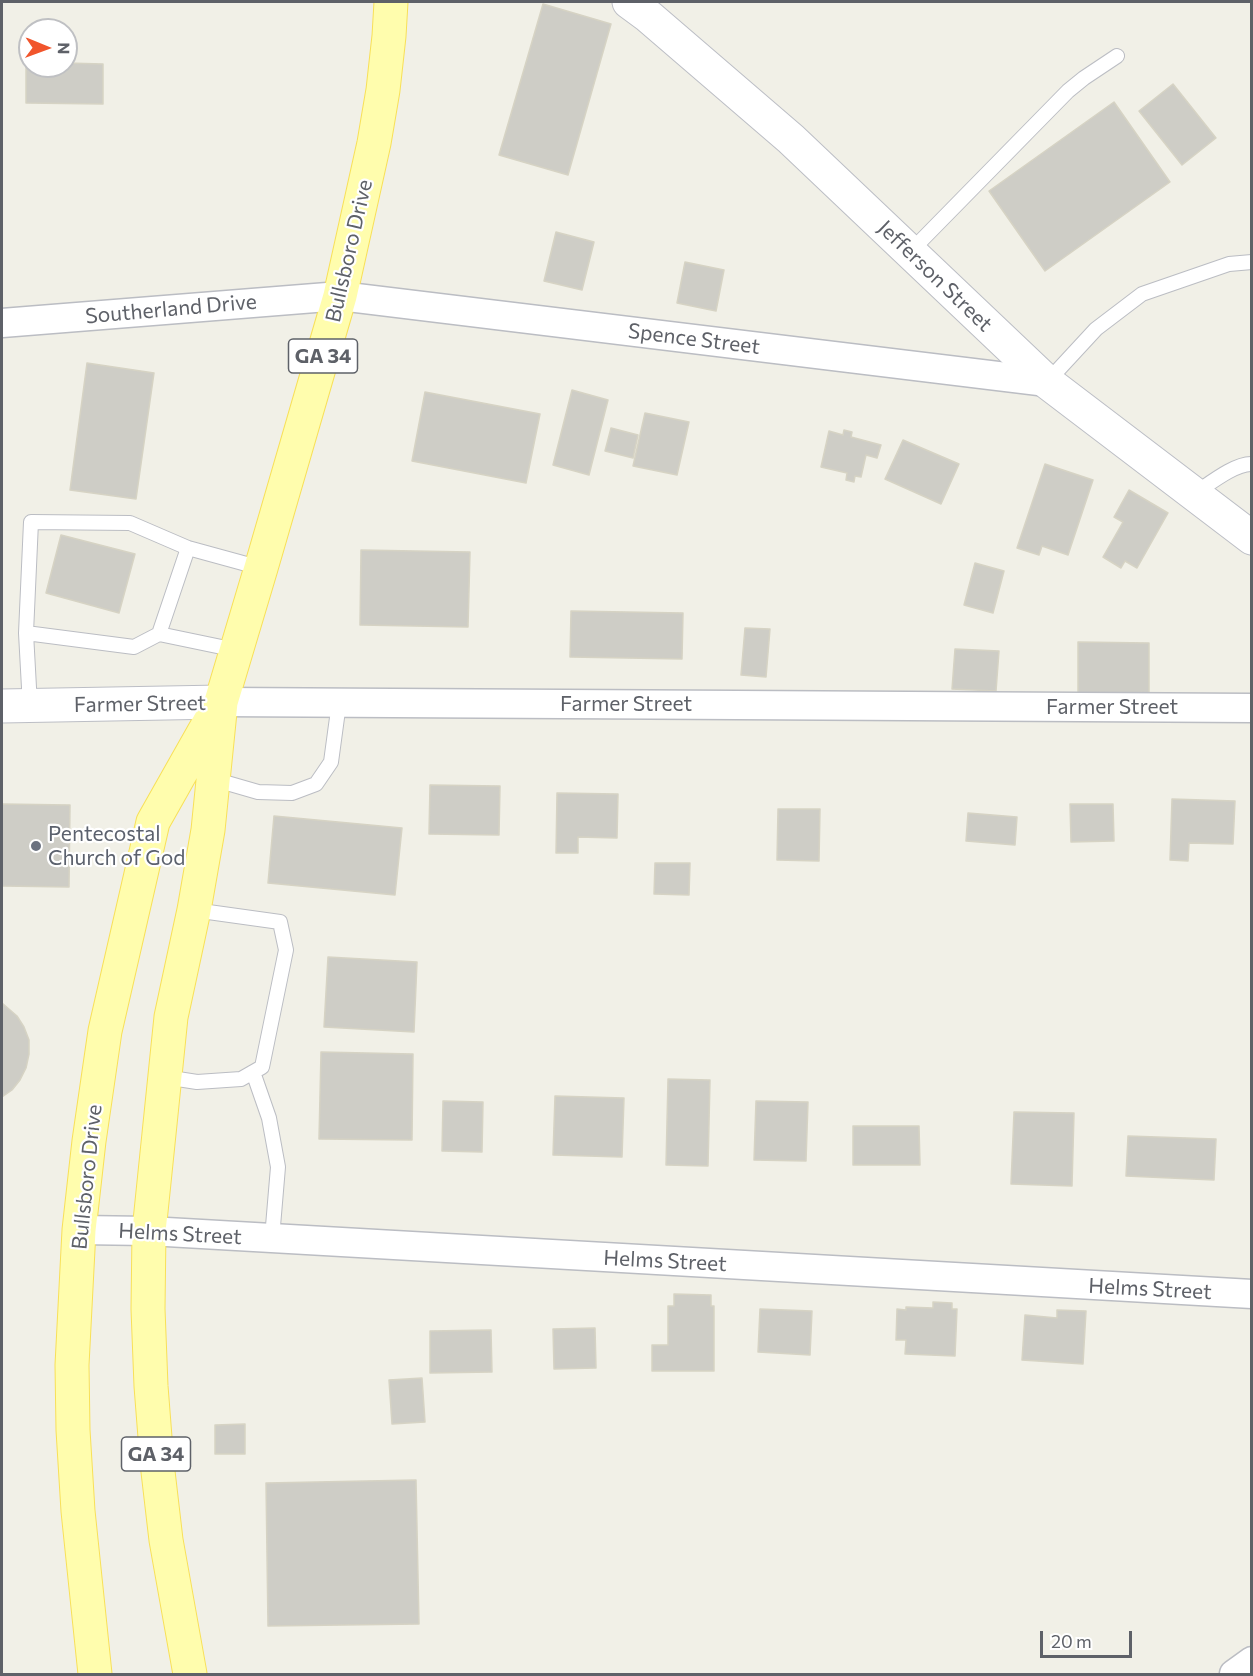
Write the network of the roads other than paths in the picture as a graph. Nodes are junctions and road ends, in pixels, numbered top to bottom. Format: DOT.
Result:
graph roads {
  1 [pos="391,2"];
  2 [pos="629,2"];
  3 [pos="1117,56"];
  4 [pos="910,252"];
  5 [pos="1251,262"];
  6 [pos="340,296"];
  7 [pos="2,323"];
  8 [pos="1047,382"];
  9 [pos="1251,464"];
  10 [pos="1194,494"];
  11 [pos="1251,538"];
  12 [pos="188,548"];
  13 [pos="261,568"];
  14 [pos="26,633"];
  15 [pos="159,634"];
  16 [pos="236,650"];
  17 [pos="221,702"];
  18 [pos="339,703"];
  19 [pos="16,706"];
  20 [pos="1251,708"];
  21 [pos="198,775"];
  22 [pos="194,910"];
  23 [pos="253,1072"];
  24 [pos="165,1077"];
  25 [pos="79,1230"];
  26 [pos="149,1231"];
  27 [pos="273,1238"];
  28 [pos="1251,1294"];
  29 [pos="1251,1661"];
  30 [pos="90,1674"];
  31 [pos="95,1674"];
  32 [pos="190,1674"];
  33 [pos="1234,1674"];
  1 -- 6 [label="main road, Bullsboro Drive / GA 34"];
  2 -- 4 [label="street, Jefferson Street"];
  3 -- 4 [label="lane"];
  4 -- 8 [label="street, Jefferson Street"];
  5 -- 8 [label="lane"];
  6 -- 7 [label="street, Southerland Drive"];
  6 -- 8 [label="street, Spence Street"];
  6 -- 13 [label="main road, Bullsboro Drive / GA 34"];
  8 -- 10 [label="street, Jefferson Street"];
  9 -- 10 [label="lane"];
  10 -- 11 [label="street, Jefferson Street"];
  12 -- 13 [label="lane"];
  12 -- 14 [label="lane"];
  12 -- 15 [label="lane"];
  13 -- 16 [label="main road, Bullsboro Drive / GA 34"];
  14 -- 15 [label="lane"];
  14 -- 19 [label="lane"];
  15 -- 16 [label="lane"];
  16 -- 17 [label="main road, Bullsboro Drive / GA 34"];
  17 -- 18 [label="street, Farmer Street"];
  17 -- 19 [label="street, Farmer Street"];
  17 -- 21 [label="main road, Bullsboro Drive / GA 34"];
  18 -- 20 [label="street, Farmer Street"];
  18 -- 21 [label="lane"];
  21 -- 22 [label="main road, Bullsboro Drive / GA 34"];
  21 -- 25 [label="main road, Bullsboro Drive / GA 34"];
  22 -- 23 [label="lane"];
  22 -- 24 [label="main road, Bullsboro Drive / GA 34"];
  23 -- 24 [label="lane"];
  23 -- 27 [label="lane"];
  24 -- 26 [label="main road, Bullsboro Drive / GA 34"];
  25 -- 26 [label="street, Helms Street"];
  25 -- 31 [label="main road, Bullsboro Drive / GA 34"];
  26 -- 27 [label="street, Helms Street"];
  26 -- 32 [label="main road, Bullsboro Drive / GA 34"];
  27 -- 28 [label="street, Helms Street"];
  29 -- 33 [label="street"];
  30 -- 31 [label="street"];
}
